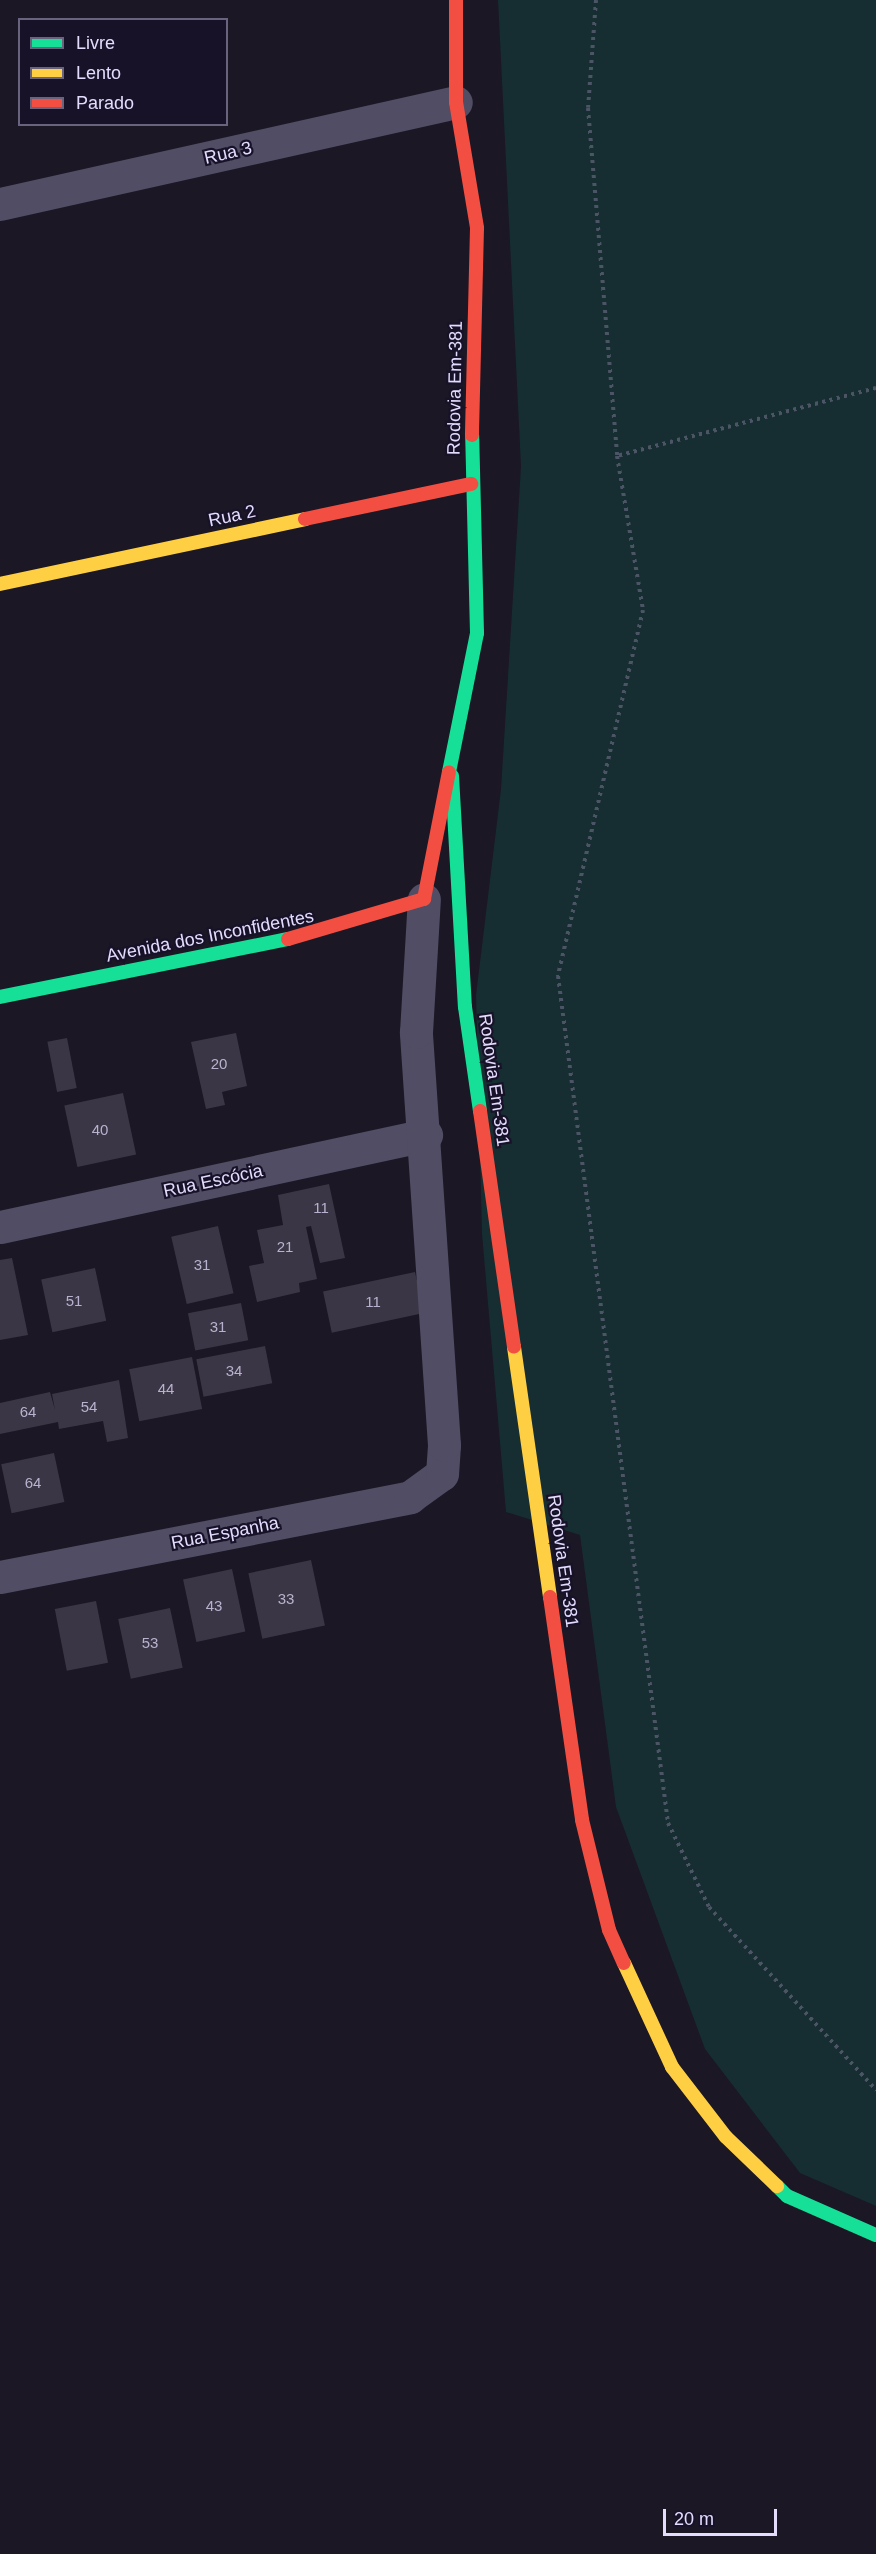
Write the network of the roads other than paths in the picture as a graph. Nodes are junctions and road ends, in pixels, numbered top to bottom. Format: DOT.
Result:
graph roads {
  1 [pos="456,0"];
  2 [pos="456,102"];
  3 [pos="0,204"];
  4 [pos="471,484"];
  5 [pos="0,584"];
  6 [pos="452,776"];
  7 [pos="424,899"];
  8 [pos="0,997"];
  9 [pos="426,1135"];
  10 [pos="0,1227"];
  11 [pos="0,1577"];
  12 [pos="876,2235"];
  1 -- 2 [label="street, Rodovia Em-381"];
  2 -- 3 [label="street, Rua 3"];
  2 -- 4 [label="street, Rodovia Em-381"];
  4 -- 5 [label="street, Rua 2"];
  4 -- 6 [label="street, Rodovia Em-381"];
  6 -- 7 [label="street, Rodovia Em-381"];
  6 -- 12 [label="street, Rodovia Em-381"];
  7 -- 8 [label="street, Avenida dos Inconfidentes"];
  7 -- 9 [label="street"];
  9 -- 10 [label="street, Rua Escócia"];
  9 -- 11 [label="street, Rua Espanha"];
}
